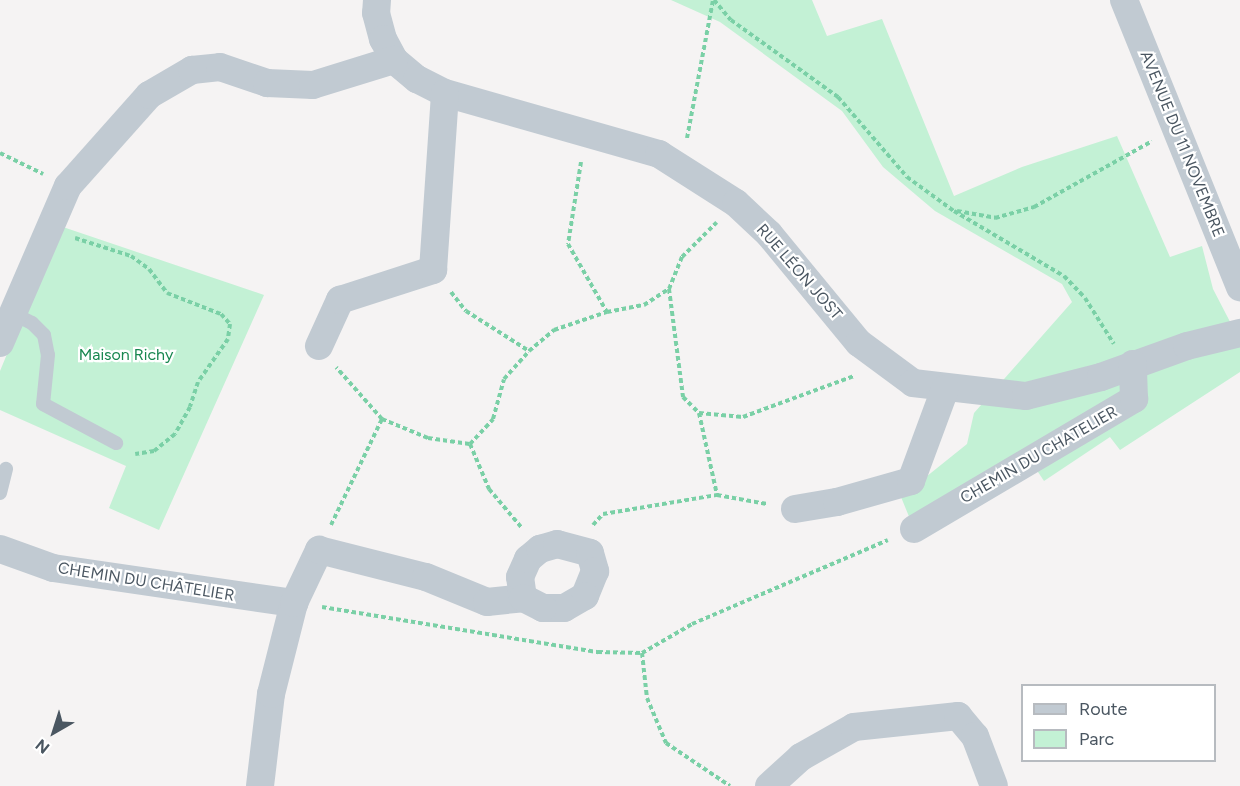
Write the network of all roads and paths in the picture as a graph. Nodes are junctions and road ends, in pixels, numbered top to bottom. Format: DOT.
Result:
graph roads {
  1 [pos="377,0"];
  2 [pos="714,0"];
  3 [pos="1124,0"];
  4 [pos="394,60"];
  5 [pos="445,93"];
  6 [pos="1175,128"];
  7 [pos="586,132"];
  8 [pos="0,153"];
  9 [pos="681,165"];
  10 [pos="68,186"];
  11 [pos="736,203"];
  12 [pos="954,211"];
  13 [pos="70,237"];
  14 [pos="433,270"];
  15 [pos="1240,287"];
  16 [pos="669,289"];
  17 [pos="608,312"];
  18 [pos="14,314"];
  19 [pos="1240,333"];
  20 [pos="0,343"];
  21 [pos="318,346"];
  22 [pos="529,351"];
  23 [pos="879,358"];
  24 [pos="1133,364"];
  25 [pos="945,389"];
  26 [pos="699,413"];
  27 [pos="382,419"];
  28 [pos="116,443"];
  29 [pos="470,444"];
  30 [pos="6,469"];
  31 [pos="0,493"];
  32 [pos="717,495"];
  33 [pos="795,509"];
  34 [pos="914,529"];
  35 [pos="574,546"];
  36 [pos="0,549"];
  37 [pos="540,549"];
  38 [pos="319,550"];
  39 [pos="523,598"];
  40 [pos="294,603"];
  41 [pos="642,653"];
  42 [pos="260,786"];
  43 [pos="730,786"];
  44 [pos="769,786"];
  45 [pos="994,786"];
  1 -- 4 [label="street, RUE LÉON JOST"];
  2 -- 9 [label="path"];
  2 -- 12 [label="path"];
  3 -- 6 [label="street, AVENUE DU 11 NOVEMBRE"];
  4 -- 5 [label="street, RUE LÉON JOST"];
  4 -- 10 [label="street"];
  5 -- 7 [label="street, RUE LÉON JOST"];
  5 -- 14 [label="street"];
  6 -- 12 [label="path"];
  6 -- 15 [label="street, AVENUE DU 11 NOVEMBRE"];
  7 -- 9 [label="street, RUE LÉON JOST"];
  7 -- 17 [label="path"];
  8 -- 10 [label="path"];
  9 -- 11 [label="street, RUE LÉON JOST"];
  10 -- 18 [label="street"];
  11 -- 16 [label="path"];
  11 -- 23 [label="street, RUE LÉON JOST"];
  12 -- 24 [label="path"];
  13 -- 28 [label="path"];
  14 -- 21 [label="street"];
  14 -- 22 [label="path"];
  16 -- 17 [label="path"];
  16 -- 26 [label="path"];
  17 -- 22 [label="path"];
  18 -- 20 [label="street"];
  18 -- 28 [label="lane"];
  19 -- 24 [label="street, RUE LÉON JOST"];
  21 -- 27 [label="path"];
  22 -- 29 [label="path"];
  23 -- 25 [label="street, RUE LÉON JOST"];
  23 -- 26 [label="path"];
  24 -- 25 [label="street, RUE LÉON JOST"];
  24 -- 34 [label="street, CHEMIN DU CHATELIER"];
  25 -- 33 [label="street"];
  26 -- 32 [label="path"];
  27 -- 29 [label="path"];
  27 -- 38 [label="path"];
  29 -- 37 [label="path"];
  30 -- 31 [label="lane"];
  32 -- 33 [label="path"];
  32 -- 35 [label="path"];
  35 -- 37 [label="street"];
  35 -- 39 [label="street"];
  36 -- 40 [label="street, CHEMIN DU CHÂTELIER"];
  37 -- 39 [label="street"];
  38 -- 39 [label="street"];
  38 -- 40 [label="street"];
  40 -- 42 [label="street"];
  41 -- 43 [label="path"];
  44 -- 45 [label="street"];
}
